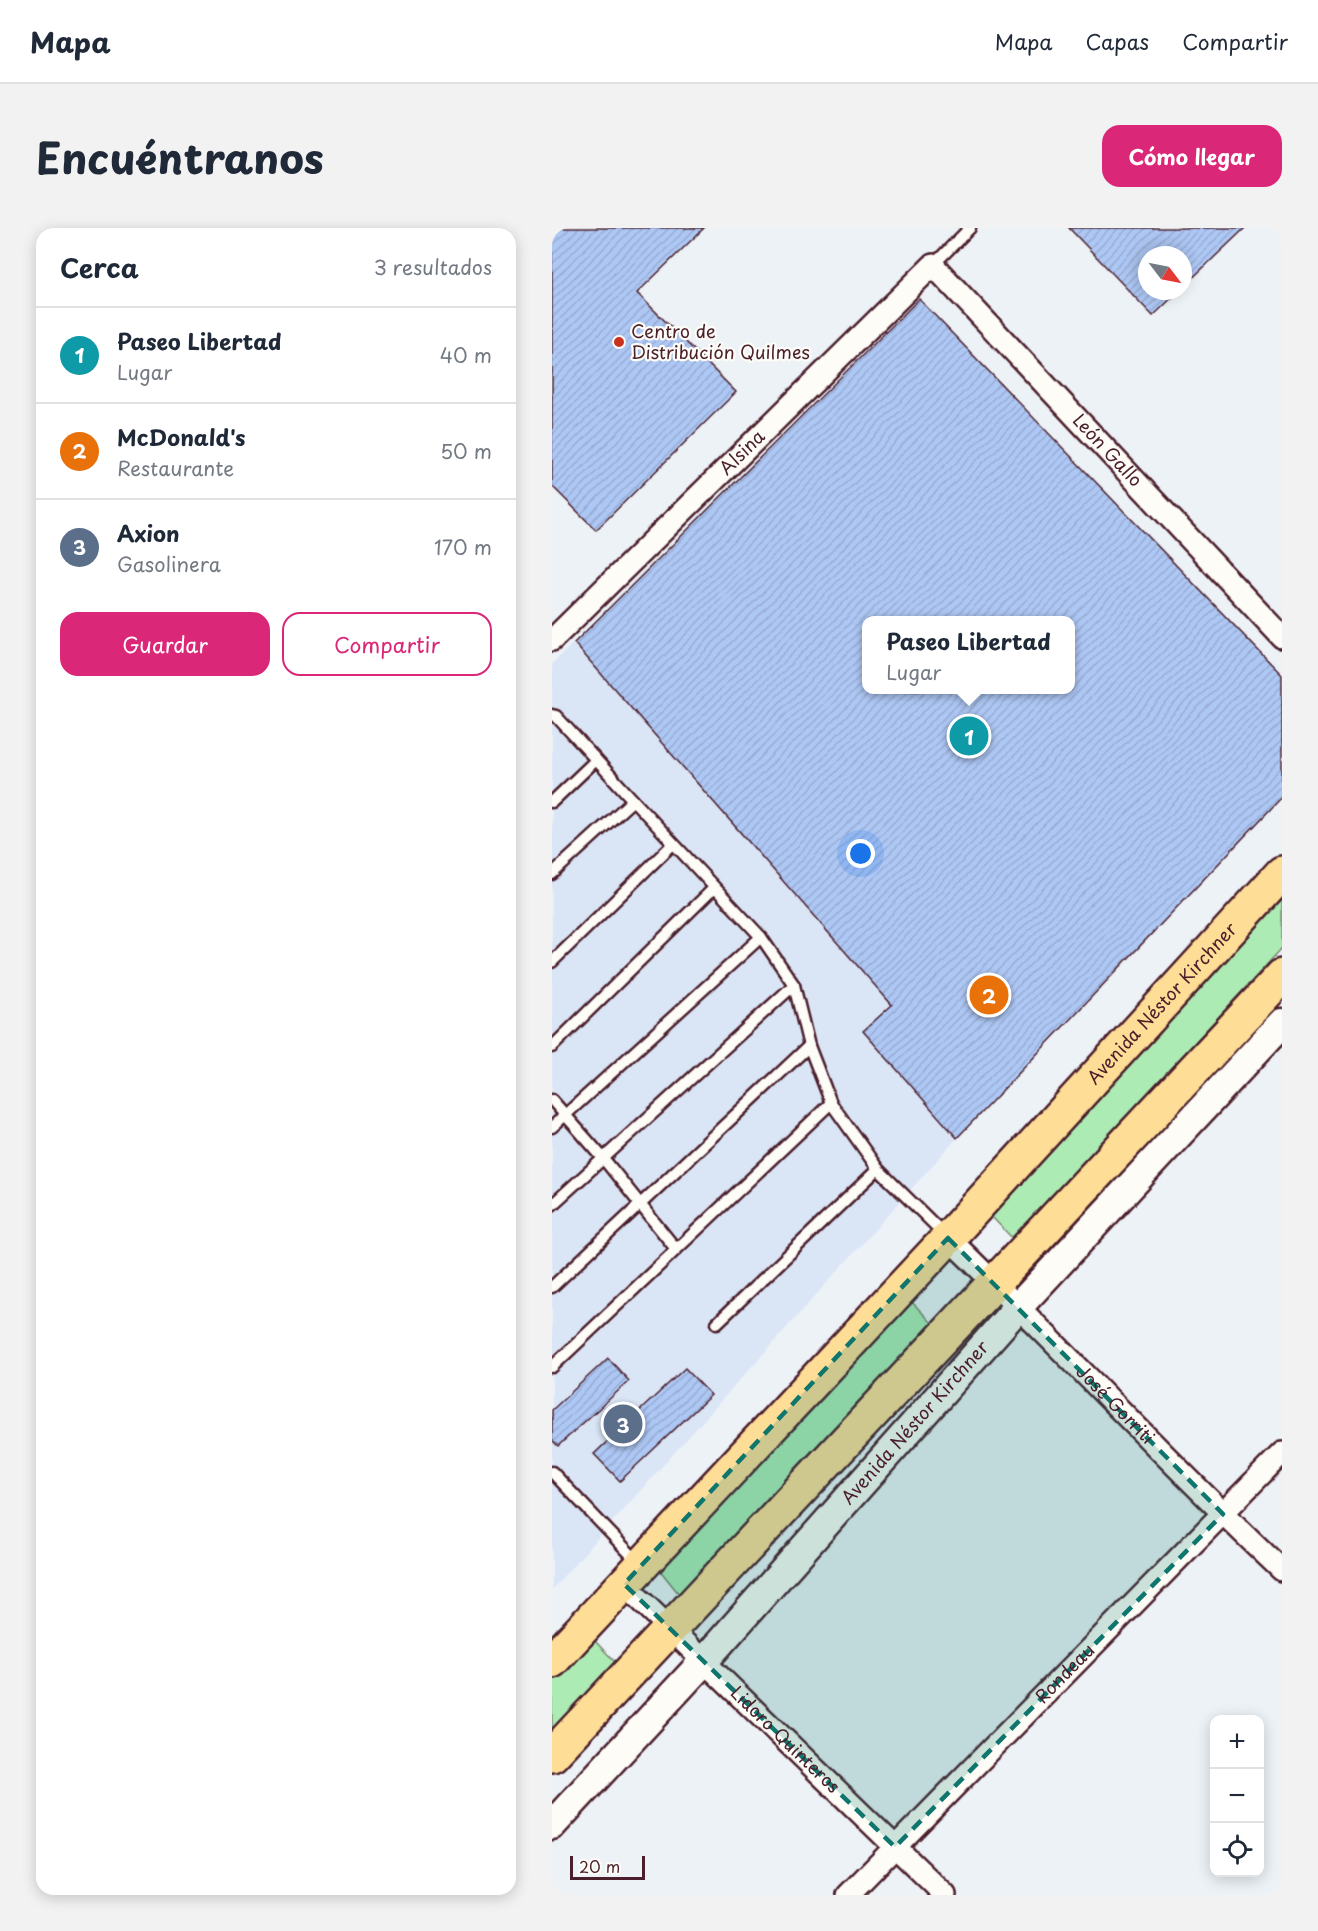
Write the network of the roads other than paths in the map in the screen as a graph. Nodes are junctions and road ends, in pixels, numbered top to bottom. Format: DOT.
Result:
graph roads {
  1 [pos="970,228"];
  2 [pos="933,265"];
  3 [pos="1282,637"];
  4 [pos="552,640"];
  5 [pos="552,715"];
  6 [pos="596,760"];
  7 [pos="633,800"];
  8 [pos="552,802"];
  9 [pos="673,844"];
  10 [pos="1282,873"];
  11 [pos="552,874"];
  12 [pos="714,888"];
  13 [pos="761,937"];
  14 [pos="552,962"];
  15 [pos="1282,976"];
  16 [pos="794,985"];
  17 [pos="1282,1023"];
  18 [pos="809,1046"];
  19 [pos="552,1047"];
  20 [pos="552,1100"];
  21 [pos="831,1104"];
  22 [pos="566,1114"];
  23 [pos="552,1127"];
  24 [pos="603,1158"];
  25 [pos="878,1169"];
  26 [pos="552,1205"];
  27 [pos="639,1206"];
  28 [pos="948,1238"];
  29 [pos="676,1249"];
  30 [pos="993,1281"];
  31 [pos="552,1287"];
  32 [pos="1019,1306"];
  33 [pos="717,1323"];
  34 [pos="552,1367"];
  35 [pos="1282,1453"];
  36 [pos="552,1472"];
  37 [pos="1222,1514"];
  38 [pos="1282,1570"];
  39 [pos="633,1575"];
  40 [pos="670,1630"];
  41 [pos="552,1661"];
  42 [pos="703,1662"];
  43 [pos="552,1755"];
  44 [pos="552,1825"];
  45 [pos="895,1847"];
  46 [pos="848,1895"];
  47 [pos="945,1895"];
  1 -- 2 [label="lane"];
  2 -- 3 [label="street, León Gallo"];
  2 -- 4 [label="street, Alsina"];
  5 -- 6 [label="lane"];
  6 -- 7 [label="lane"];
  6 -- 8 [label="lane"];
  7 -- 9 [label="lane"];
  7 -- 11 [label="lane"];
  9 -- 12 [label="lane"];
  9 -- 14 [label="lane"];
  10 -- 28 [label="main road, Avenida Néstor Kirchner"];
  12 -- 13 [label="lane"];
  12 -- 19 [label="lane"];
  13 -- 16 [label="lane"];
  13 -- 22 [label="lane"];
  15 -- 30 [label="main road, Avenida Néstor Kirchner"];
  16 -- 18 [label="lane"];
  16 -- 24 [label="lane"];
  17 -- 32 [label="main road, Avenida Néstor Kirchner"];
  18 -- 21 [label="lane"];
  18 -- 27 [label="lane"];
  20 -- 22 [label="lane"];
  21 -- 25 [label="lane"];
  21 -- 29 [label="lane"];
  22 -- 23 [label="lane"];
  22 -- 24 [label="lane"];
  24 -- 26 [label="lane"];
  24 -- 27 [label="lane"];
  25 -- 28 [label="lane"];
  25 -- 33 [label="lane"];
  27 -- 29 [label="lane"];
  27 -- 31 [label="lane"];
  28 -- 30 [label="street, José Gorriti"];
  28 -- 39 [label="main road, Avenida Néstor Kirchner"];
  29 -- 34 [label="lane"];
  30 -- 32 [label="street, José Gorriti"];
  30 -- 40 [label="main road, Avenida Néstor Kirchner"];
  32 -- 37 [label="street, José Gorriti"];
  32 -- 42 [label="main road, Avenida Néstor Kirchner"];
  35 -- 37 [label="street, Rondeau"];
  36 -- 39 [label="lane"];
  37 -- 38 [label="street, José Gorriti"];
  37 -- 45 [label="street, Rondeau"];
  39 -- 40 [label="street, Lidoro Quinteros"];
  39 -- 41 [label="main road, Avenida Néstor Kirchner"];
  40 -- 42 [label="street, Lidoro Quinteros"];
  40 -- 43 [label="main road, Avenida Néstor Kirchner"];
  42 -- 44 [label="main road, Avenida Néstor Kirchner"];
  42 -- 45 [label="street, Lidoro Quinteros"];
  45 -- 46 [label="street, Rondeau"];
  45 -- 47 [label="street, Lidoro Quinteros"];
}
